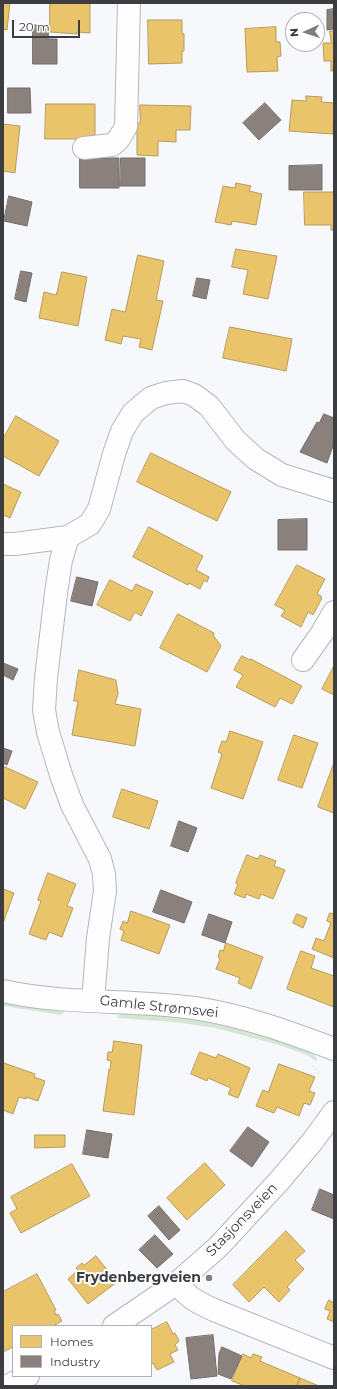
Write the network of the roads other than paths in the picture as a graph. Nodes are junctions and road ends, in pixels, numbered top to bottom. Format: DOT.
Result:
graph roads {
  1 [pos="128,3"];
  2 [pos="84,148"];
  3 [pos="334,491"];
  4 [pos="68,537"];
  5 [pos="3,544"];
  6 [pos="334,612"];
  7 [pos="303,660"];
  8 [pos="3,991"];
  9 [pos="93,1001"];
  10 [pos="334,1049"];
  11 [pos="334,1112"];
  12 [pos="177,1283"];
  13 [pos="115,1325"];
  14 [pos="334,1358"];
  15 [pos="26,1377"];
  16 [pos="8,1386"];
  1 -- 2 [label="main road"];
  3 -- 4 [label="main road"];
  4 -- 5 [label="main road"];
  4 -- 9 [label="main road"];
  6 -- 7 [label="main road"];
  8 -- 9 [label="main road, Gamle Strømsvei"];
  9 -- 10 [label="main road, Gamle Strømsvei"];
  11 -- 12 [label="main road, Stasjonsveien"];
  12 -- 13 [label="main road, Stasjonsveien"];
  12 -- 14 [label="main road"];
  15 -- 16 [label="main road"];
}
